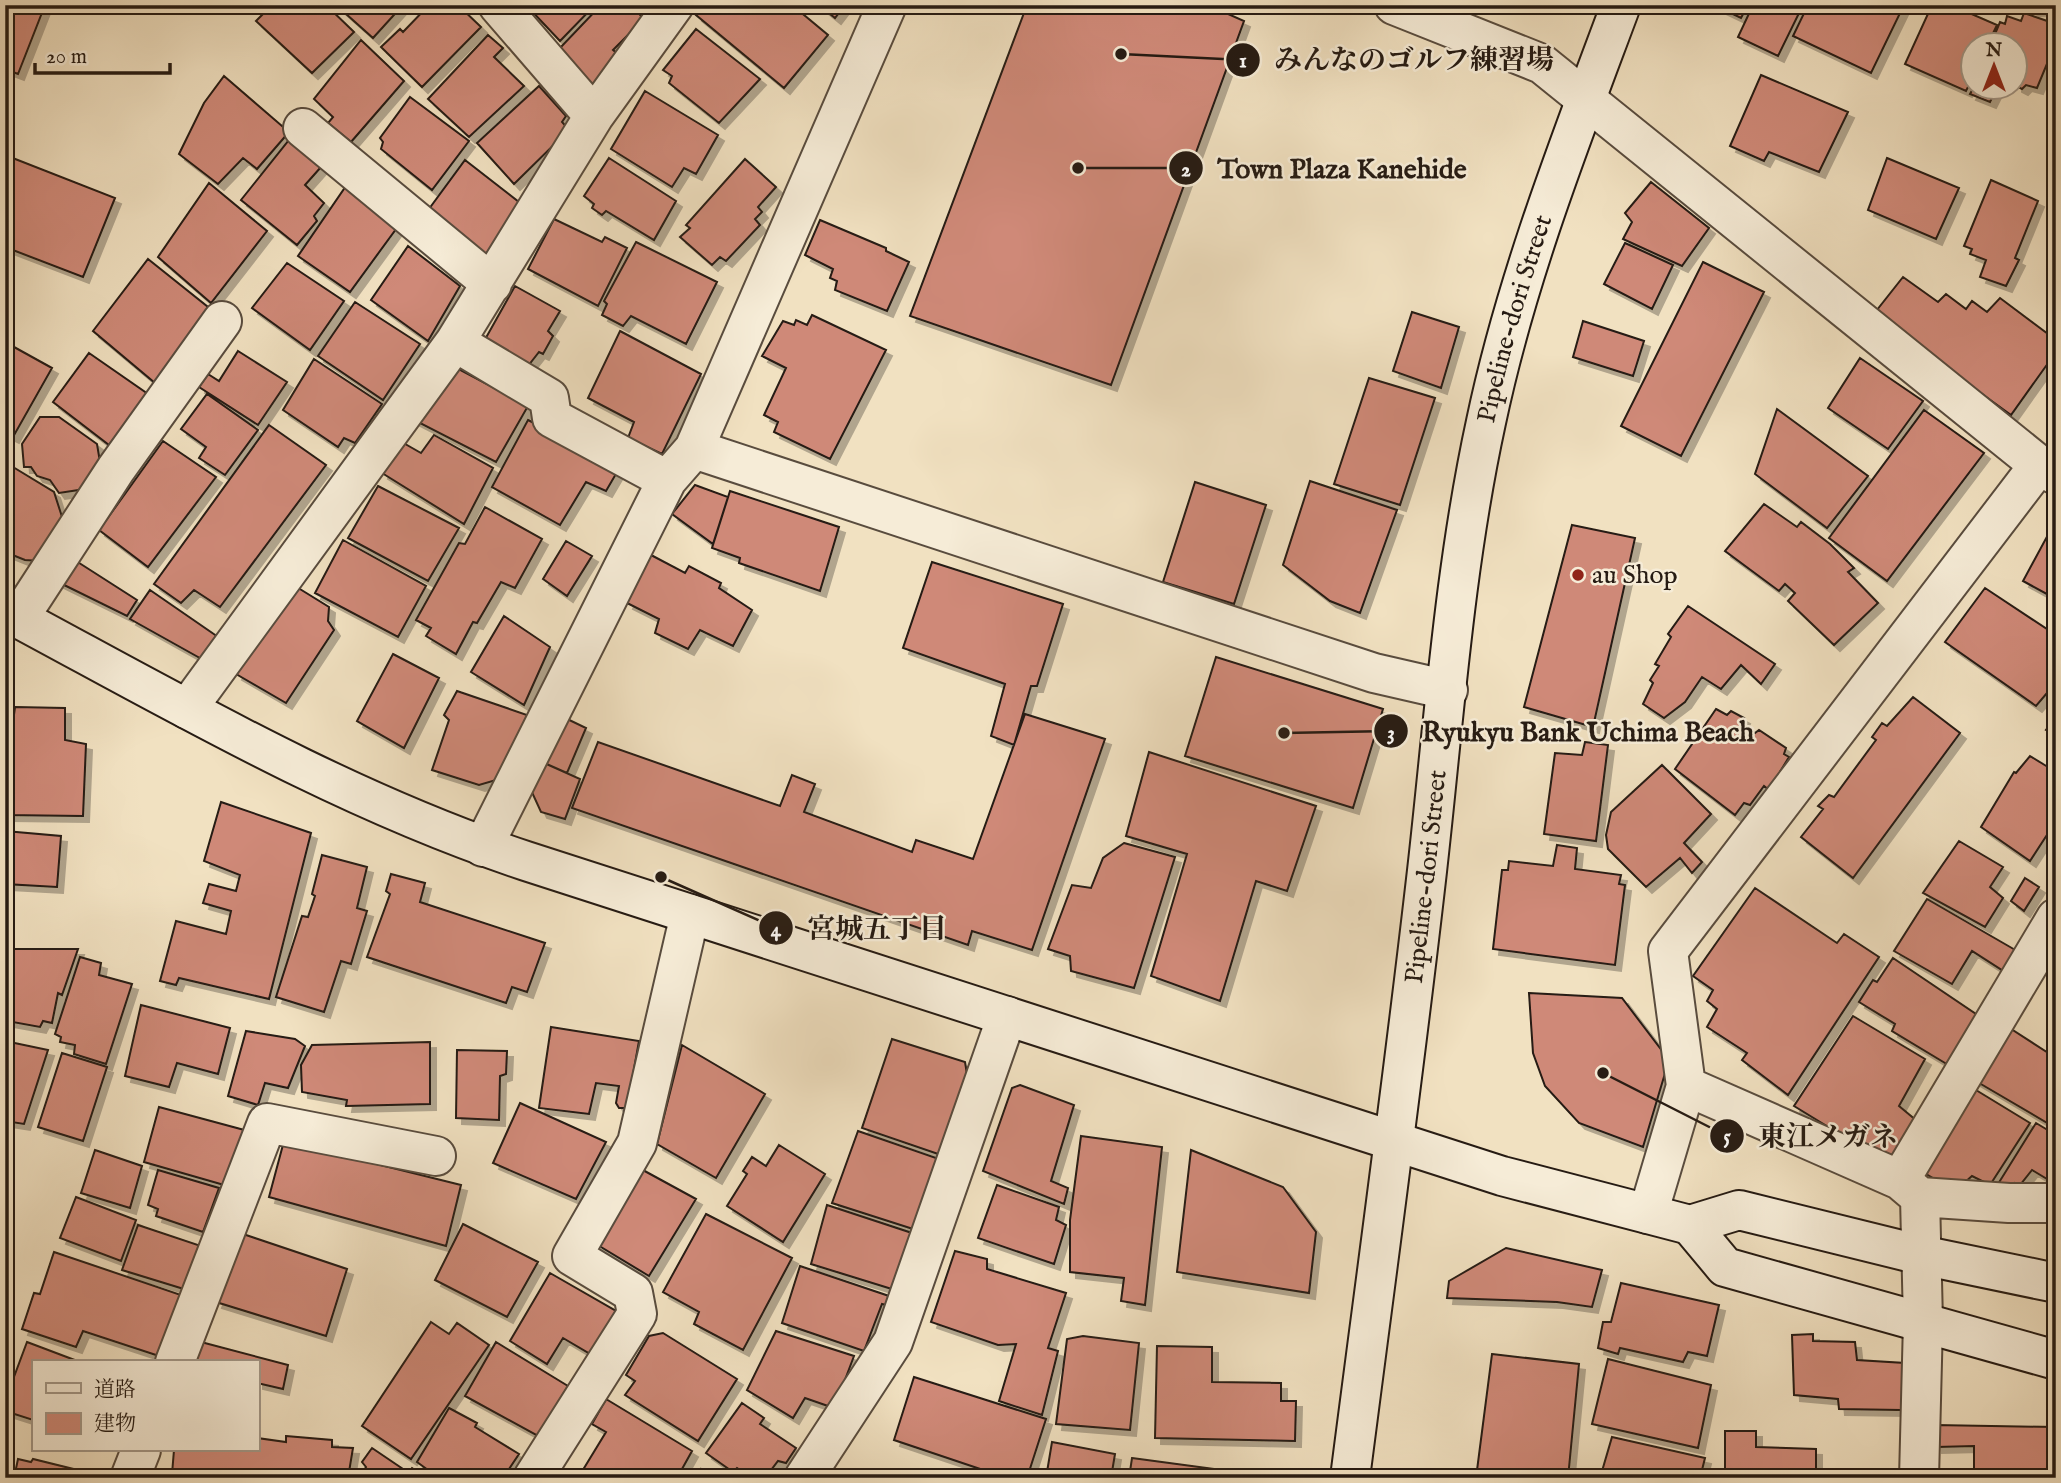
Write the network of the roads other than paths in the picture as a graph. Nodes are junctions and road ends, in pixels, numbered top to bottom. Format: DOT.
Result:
graph roads {
  1 [pos="498,5"];
  2 [pos="674,5"];
  3 [pos="887,5"];
  4 [pos="1394,5"];
  5 [pos="1621,5"];
  6 [pos="1585,96"];
  7 [pos="594,116"];
  8 [pos="303,128"];
  9 [pos="492,284"];
  10 [pos="222,321"];
  11 [pos="455,342"];
  12 [pos="694,449"];
  13 [pos="2047,470"];
  14 [pos="667,480"];
  15 [pos="12,614"];
  16 [pos="1448,690"];
  17 [pos="187,709"];
  18 [pos="484,847"];
  19 [pos="690,914"];
  20 [pos="2056,918"];
  21 [pos="1007,1016"];
  22 [pos="1686,1086"];
  23 [pos="1394,1139"];
  24 [pos="436,1156"];
  25 [pos="1910,1188"];
  26 [pos="2056,1203"];
  27 [pos="1648,1214"];
  28 [pos="1690,1225"];
  29 [pos="1922,1255"];
  30 [pos="2056,1283"];
  31 [pos="1923,1322"];
  32 [pos="176,1360"];
  33 [pos="2056,1360"];
  34 [pos="140,1452"];
  35 [pos="130,1478"];
  36 [pos="533,1478"];
  37 [pos="804,1478"];
  38 [pos="1350,1478"];
  39 [pos="1919,1478"];
  1 -- 7 [label="street"];
  2 -- 7 [label="street"];
  3 -- 12 [label="street"];
  4 -- 6 [label="street"];
  5 -- 6 [label="street, Pipeline-dori Street"];
  6 -- 13 [label="street"];
  6 -- 16 [label="street, Pipeline-dori Street"];
  7 -- 9 [label="street"];
  8 -- 9 [label="street"];
  9 -- 11 [label="street"];
  10 -- 15 [label="street"];
  11 -- 14 [label="street"];
  11 -- 17 [label="street"];
  12 -- 14 [label="street"];
  12 -- 16 [label="street"];
  13 -- 22 [label="street"];
  14 -- 18 [label="street"];
  15 -- 17 [label="street"];
  16 -- 23 [label="street, Pipeline-dori Street"];
  17 -- 18 [label="street"];
  18 -- 19 [label="street"];
  19 -- 21 [label="street"];
  19 -- 36 [label="street"];
  20 -- 25 [label="street"];
  21 -- 23 [label="street"];
  21 -- 37 [label="street"];
  22 -- 25 [label="street"];
  22 -- 27 [label="street"];
  23 -- 27 [label="street"];
  23 -- 38 [label="street, Pipeline-dori Street"];
  24 -- 32 [label="street"];
  25 -- 26 [label="street"];
  25 -- 29 [label="street"];
  27 -- 28 [label="street"];
  28 -- 29 [label="street"];
  28 -- 31 [label="street"];
  29 -- 30 [label="street"];
  29 -- 31 [label="street"];
  31 -- 33 [label="street"];
  31 -- 39 [label="street"];
  34 -- 35 [label="street"];
}
